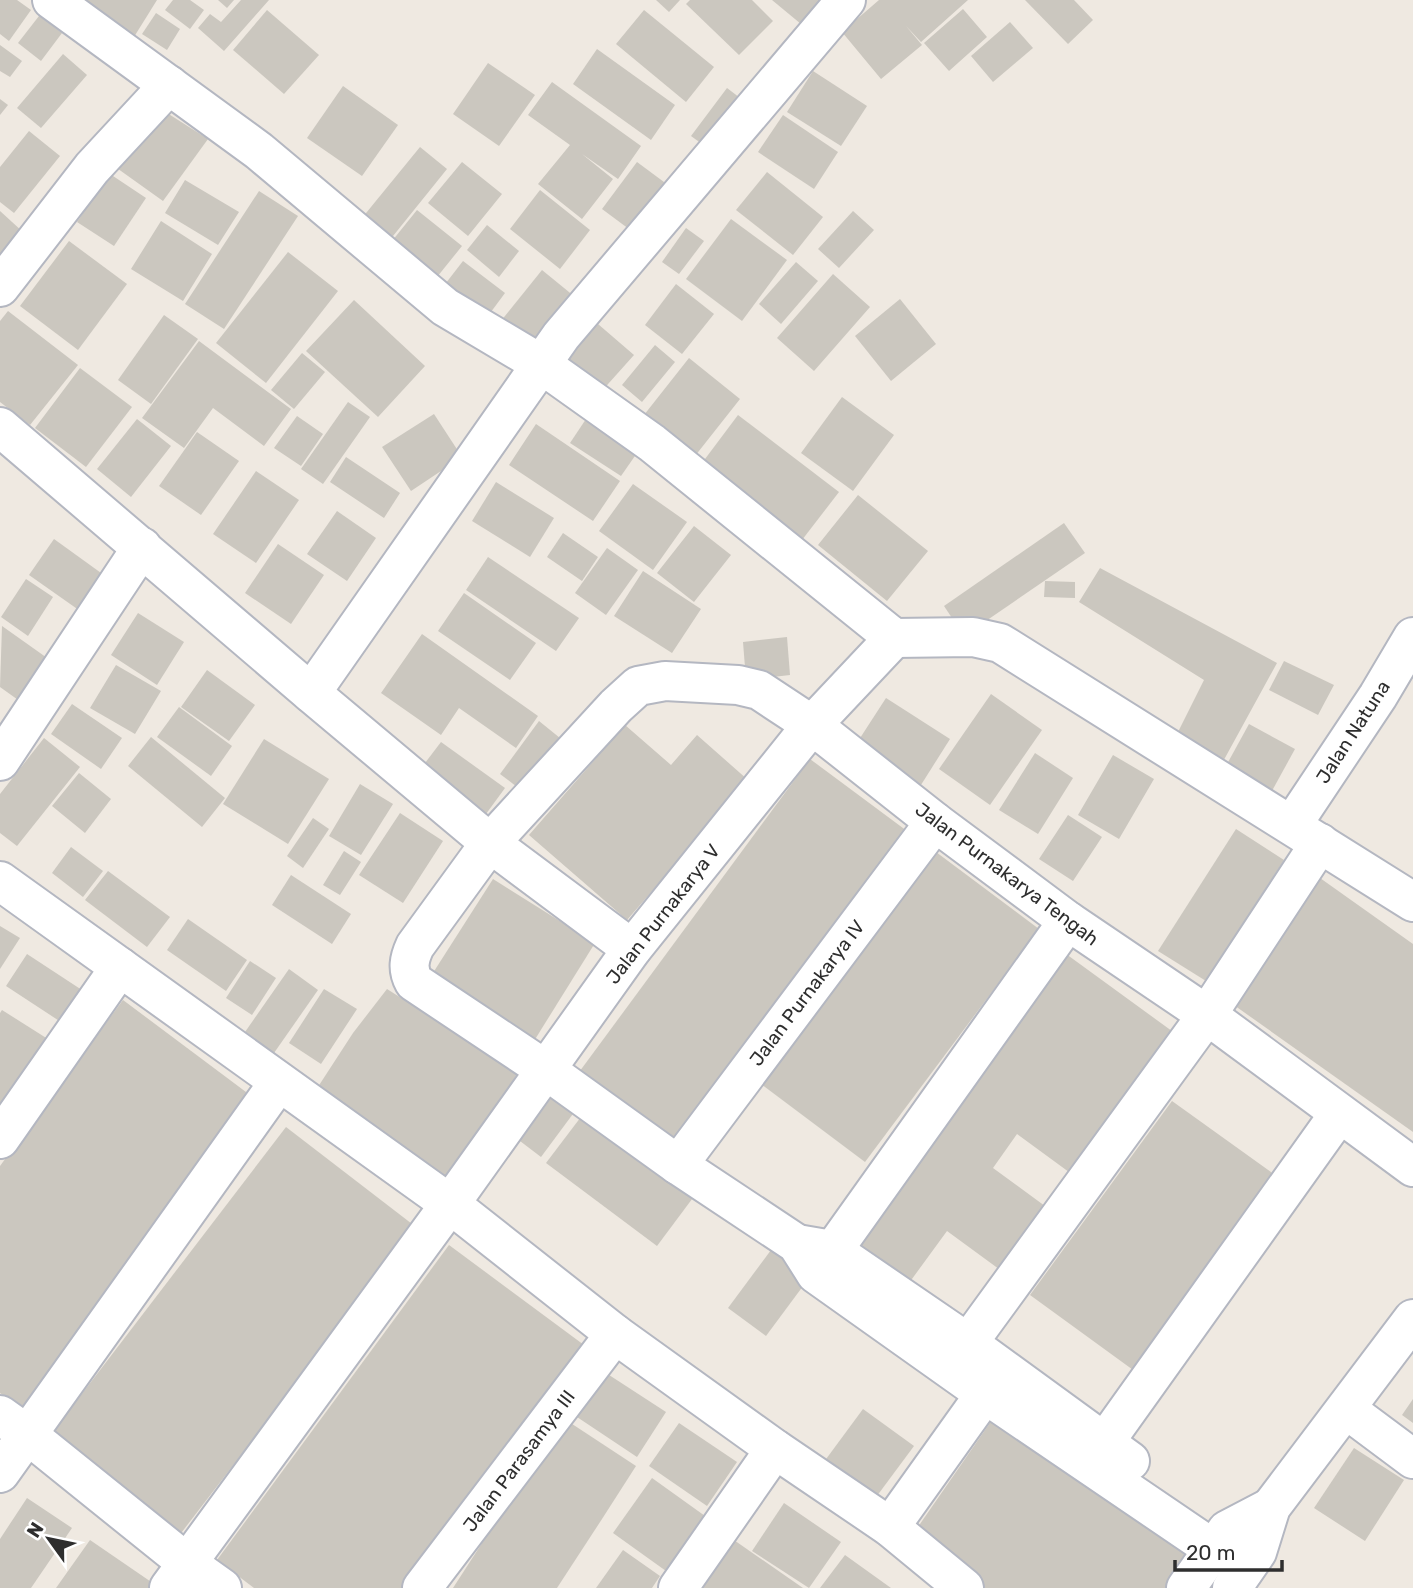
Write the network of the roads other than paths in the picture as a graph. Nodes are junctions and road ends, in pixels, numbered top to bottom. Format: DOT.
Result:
graph roads {
  1 [pos="52,0"];
  2 [pos="846,0"];
  3 [pos="169,85"];
  4 [pos="0,287"];
  5 [pos="541,364"];
  6 [pos="0,427"];
  7 [pos="142,547"];
  8 [pos="1413,637"];
  9 [pos="894,638"];
  10 [pos="850,685"];
  11 [pos="759,690"];
  12 [pos="311,693"];
  13 [pos="812,725"];
  14 [pos="0,761"];
  15 [pos="935,822"];
  16 [pos="1306,834"];
  17 [pos="490,842"];
  18 [pos="0,881"];
  19 [pos="1413,902"];
  20 [pos="1068,921"];
  21 [pos="632,949"];
  22 [pos="120,967"];
  23 [pos="1207,1015"];
  24 [pos="547,1070"];
  25 [pos="279,1083"];
  26 [pos="1339,1114"];
  27 [pos="0,1139"];
  28 [pos="678,1165"];
  29 [pos="1413,1167"];
  30 [pos="450,1204"];
  31 [pos="815,1256"];
  32 [pos="1413,1319"];
  33 [pos="615,1334"];
  34 [pos="968,1343"];
  35 [pos="985,1394"];
  36 [pos="1346,1409"];
  37 [pos="14,1425"];
  38 [pos="1104,1443"];
  39 [pos="775,1449"];
  40 [pos="1413,1459"];
  41 [pos="0,1473"];
  42 [pos="890,1527"];
  43 [pos="1235,1558"];
  44 [pos="178,1575"];
  45 [pos="950,1584"];
  46 [pos="222,1588"];
  47 [pos="422,1588"];
  48 [pos="678,1588"];
  49 [pos="1186,1588"];
  1 -- 3 [label="street"];
  2 -- 5 [label="street"];
  3 -- 4 [label="street"];
  3 -- 5 [label="street"];
  5 -- 9 [label="street"];
  5 -- 12 [label="street"];
  6 -- 7 [label="street"];
  7 -- 12 [label="street"];
  7 -- 14 [label="street"];
  8 -- 16 [label="street, Jalan Natuna"];
  9 -- 10 [label="street, Jalan Purnakarya V"];
  9 -- 16 [label="street"];
  10 -- 11 [label="street"];
  10 -- 13 [label="street, Jalan Purnakarya V"];
  11 -- 13 [label="street, Jalan Purnakarya Tengah"];
  11 -- 17 [label="street"];
  12 -- 17 [label="street"];
  13 -- 15 [label="street, Jalan Purnakarya Tengah"];
  13 -- 21 [label="street, Jalan Purnakarya V"];
  15 -- 20 [label="street, Jalan Purnakarya Tengah"];
  15 -- 28 [label="street, Jalan Purnakarya IV"];
  16 -- 19 [label="street"];
  16 -- 23 [label="street, Jalan Natuna"];
  17 -- 21 [label="street"];
  17 -- 24 [label="street"];
  18 -- 22 [label="street"];
  20 -- 23 [label="street, Jalan Purnakarya Tengah"];
  20 -- 31 [label="street"];
  21 -- 24 [label="street, Jalan Purnakarya V"];
  22 -- 25 [label="street"];
  22 -- 27 [label="street"];
  23 -- 26 [label="street, Jalan Purnakarya Tengah"];
  23 -- 34 [label="street, Jalan Natuna"];
  24 -- 28 [label="street"];
  24 -- 30 [label="street, Jalan Purnakarya V"];
  25 -- 30 [label="street"];
  25 -- 37 [label="street"];
  26 -- 29 [label="street, Jalan Purnakarya Tengah"];
  26 -- 38 [label="street"];
  28 -- 31 [label="street"];
  30 -- 33 [label="street"];
  30 -- 44 [label="street, Jalan Purnakarya V"];
  31 -- 34 [label="street"];
  31 -- 35 [label="street"];
  32 -- 36 [label="street"];
  33 -- 39 [label="street"];
  33 -- 47 [label="street, Jalan Parasamya III"];
  34 -- 38 [label="street"];
  35 -- 42 [label="street"];
  35 -- 43 [label="street"];
  36 -- 40 [label="street"];
  36 -- 43 [label="street"];
  37 -- 41 [label="street"];
  37 -- 44 [label="street"];
  38 -- 43 [label="street"];
  39 -- 42 [label="street"];
  39 -- 48 [label="street"];
  42 -- 45 [label="street"];
  43 -- 49 [label="street"];
  44 -- 46 [label="street"];
}
